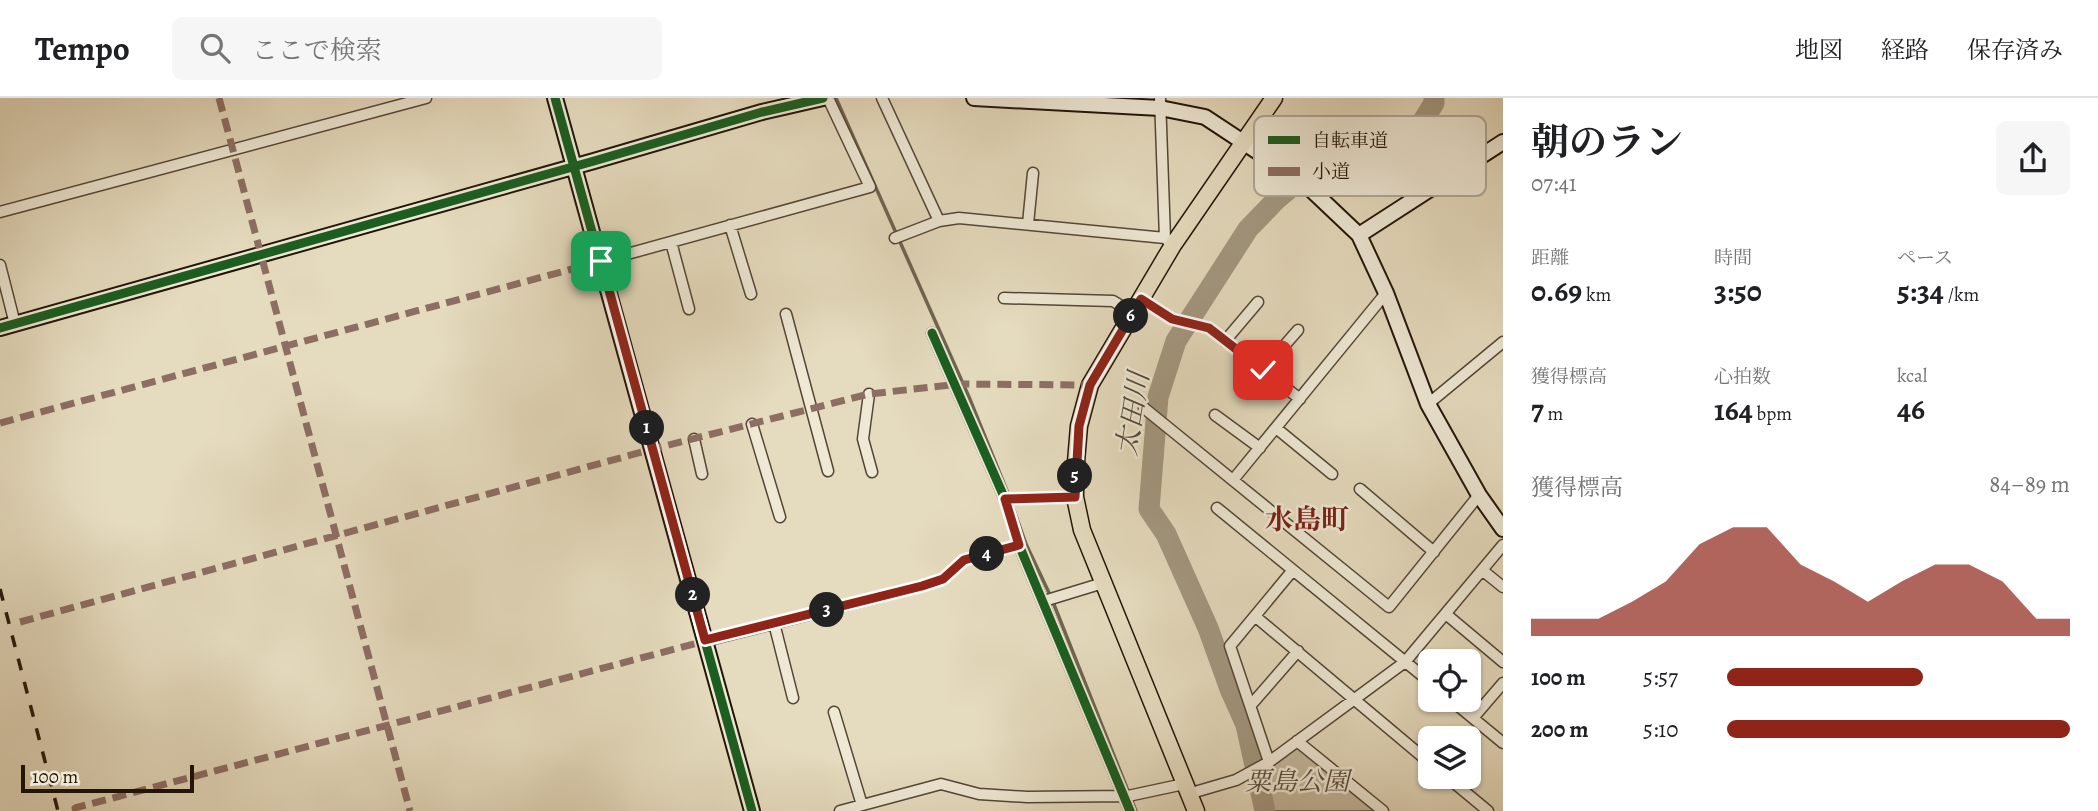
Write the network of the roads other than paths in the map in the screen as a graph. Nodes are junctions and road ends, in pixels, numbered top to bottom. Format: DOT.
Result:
graph roads {
  1 [pos="426,98"];
  2 [pos="555,98"];
  3 [pos="826,98"];
  4 [pos="883,98"];
  5 [pos="974,98"];
  6 [pos="1273,98"];
  7 [pos="1160,103"];
  8 [pos="1262,116"];
  9 [pos="1254,128"];
  10 [pos="1245,142"];
  11 [pos="1503,142"];
  12 [pos="1254,148"];
  13 [pos="1486,153"];
  14 [pos="576,166"];
  15 [pos="1032,173"];
  16 [pos="1318,196"];
  17 [pos="1419,196"];
  18 [pos="0,212"];
  19 [pos="939,221"];
  20 [pos="1028,224"];
  21 [pos="730,225"];
  22 [pos="1359,235"];
  23 [pos="895,238"];
  24 [pos="671,242"];
  25 [pos="1169,242"];
  26 [pos="601,261"];
  27 [pos="0,265"];
  28 [pos="1386,293"];
  29 [pos="751,294"];
  30 [pos="1004,298"];
  31 [pos="1258,302"];
  32 [pos="1137,306"];
  33 [pos="689,309"];
  34 [pos="786,314"];
  35 [pos="15,324"];
  36 [pos="0,328"];
  37 [pos="1298,330"];
  38 [pos="932,333"];
  39 [pos="1225,341"];
  40 [pos="1503,342"];
  41 [pos="1263,370"];
  42 [pos="869,394"];
  43 [pos="1300,399"];
  44 [pos="1428,404"];
  45 [pos="1143,408"];
  46 [pos="1215,415"];
  47 [pos="752,424"];
  48 [pos="1276,428"];
  49 [pos="694,439"];
  50 [pos="1259,448"];
  51 [pos="828,471"];
  52 [pos="872,472"];
  53 [pos="702,474"];
  54 [pos="1332,474"];
  55 [pos="1233,480"];
  56 [pos="1360,489"];
  57 [pos="1479,495"];
  58 [pos="1075,497"];
  59 [pos="1005,499"];
  60 [pos="1217,508"];
  61 [pos="780,517"];
  62 [pos="1503,529"];
  63 [pos="1019,545"];
  64 [pos="1503,545"];
  65 [pos="1434,552"];
  66 [pos="1293,570"];
  67 [pos="1482,570"];
  68 [pos="1103,583"];
  69 [pos="1503,587"];
  70 [pos="1044,601"];
  71 [pos="1447,615"];
  72 [pos="1256,617"];
  73 [pos="774,623"];
  74 [pos="705,640"];
  75 [pos="1297,652"];
  76 [pos="1405,662"];
  77 [pos="1503,662"];
  78 [pos="1418,672"];
  79 [pos="1503,683"];
  80 [pos="793,698"];
  81 [pos="1354,699"];
  82 [pos="1251,705"];
  83 [pos="834,712"];
  84 [pos="1466,712"];
  85 [pos="1473,718"];
  86 [pos="1297,741"];
  87 [pos="1503,743"];
  88 [pos="1418,752"];
  89 [pos="1269,762"];
  90 [pos="1186,789"];
  91 [pos="1461,789"];
  92 [pos="1124,796"];
  93 [pos="862,805"];
  94 [pos="752,811"];
  95 [pos="840,811"];
  96 [pos="1130,811"];
  97 [pos="1196,811"];
  98 [pos="1383,811"];
  99 [pos="1488,811"];
  1 -- 18 [label="street"];
  2 -- 14 [label="street"];
  3 -- 14 [label="street"];
  3 -- 21 [label="street"];
  4 -- 19 [label="street"];
  5 -- 7 [label="street"];
  6 -- 8 [label="main road"];
  7 -- 10 [label="street"];
  7 -- 25 [label="street"];
  9 -- 10 [label="main road"];
  10 -- 12 [label="street"];
  10 -- 25 [label="main road"];
  11 -- 13 [label="street"];
  14 -- 26 [label="street"];
  14 -- 35 [label="street"];
  15 -- 20 [label="street"];
  16 -- 22 [label="street"];
  17 -- 22 [label="street"];
  19 -- 20 [label="street"];
  19 -- 23 [label="street"];
  20 -- 25 [label="street"];
  21 -- 24 [label="street"];
  21 -- 29 [label="street"];
  22 -- 28 [label="street"];
  24 -- 26 [label="street"];
  24 -- 33 [label="street"];
  25 -- 32 [label="main road"];
  26 -- 74 [label="street"];
  27 -- 35 [label="street"];
  28 -- 43 [label="street"];
  28 -- 44 [label="street"];
  30 -- 32 [label="street"];
  31 -- 39 [label="street"];
  32 -- 39 [label="street"];
  32 -- 58 [label="main road"];
  34 -- 51 [label="street"];
  35 -- 36 [label="street"];
  37 -- 41 [label="street"];
  38 -- 59 [label="street"];
  39 -- 41 [label="street"];
  40 -- 44 [label="street"];
  41 -- 43 [label="street"];
  42 -- 52 [label="street"];
  43 -- 48 [label="street"];
  44 -- 57 [label="street"];
  45 -- 55 [label="street"];
  46 -- 50 [label="street"];
  47 -- 61 [label="street"];
  48 -- 50 [label="street"];
  48 -- 54 [label="street"];
  49 -- 53 [label="street"];
  50 -- 55 [label="street"];
  55 -- 65 [label="street"];
  56 -- 65 [label="street"];
  57 -- 62 [label="street"];
  57 -- 65 [label="street"];
  58 -- 59 [label="street"];
  58 -- 68 [label="main road"];
  59 -- 63 [label="street"];
  60 -- 66 [label="street"];
  63 -- 70 [label="street"];
  63 -- 73 [label="street"];
  64 -- 67 [label="street"];
  66 -- 72 [label="street"];
  66 -- 76 [label="street"];
  67 -- 69 [label="street"];
  67 -- 71 [label="street"];
  68 -- 70 [label="street"];
  68 -- 90 [label="main road"];
  70 -- 92 [label="street"];
  71 -- 76 [label="street"];
  71 -- 77 [label="street"];
  72 -- 75 [label="street"];
  72 -- 82 [label="street"];
  73 -- 74 [label="street"];
  73 -- 80 [label="street"];
  74 -- 94 [label="street"];
  75 -- 81 [label="street"];
  75 -- 82 [label="street"];
  76 -- 78 [label="street"];
  76 -- 81 [label="street"];
  79 -- 85 [label="street"];
  81 -- 86 [label="street"];
  81 -- 88 [label="street"];
  82 -- 89 [label="street"];
  83 -- 93 [label="street"];
  84 -- 85 [label="street"];
  85 -- 87 [label="street"];
  86 -- 89 [label="street"];
  86 -- 98 [label="street"];
  89 -- 90 [label="street"];
  90 -- 92 [label="street"];
  90 -- 97 [label="main road"];
  91 -- 99 [label="street"];
  92 -- 93 [label="street"];
  92 -- 96 [label="street"];
  93 -- 95 [label="street"];
}
